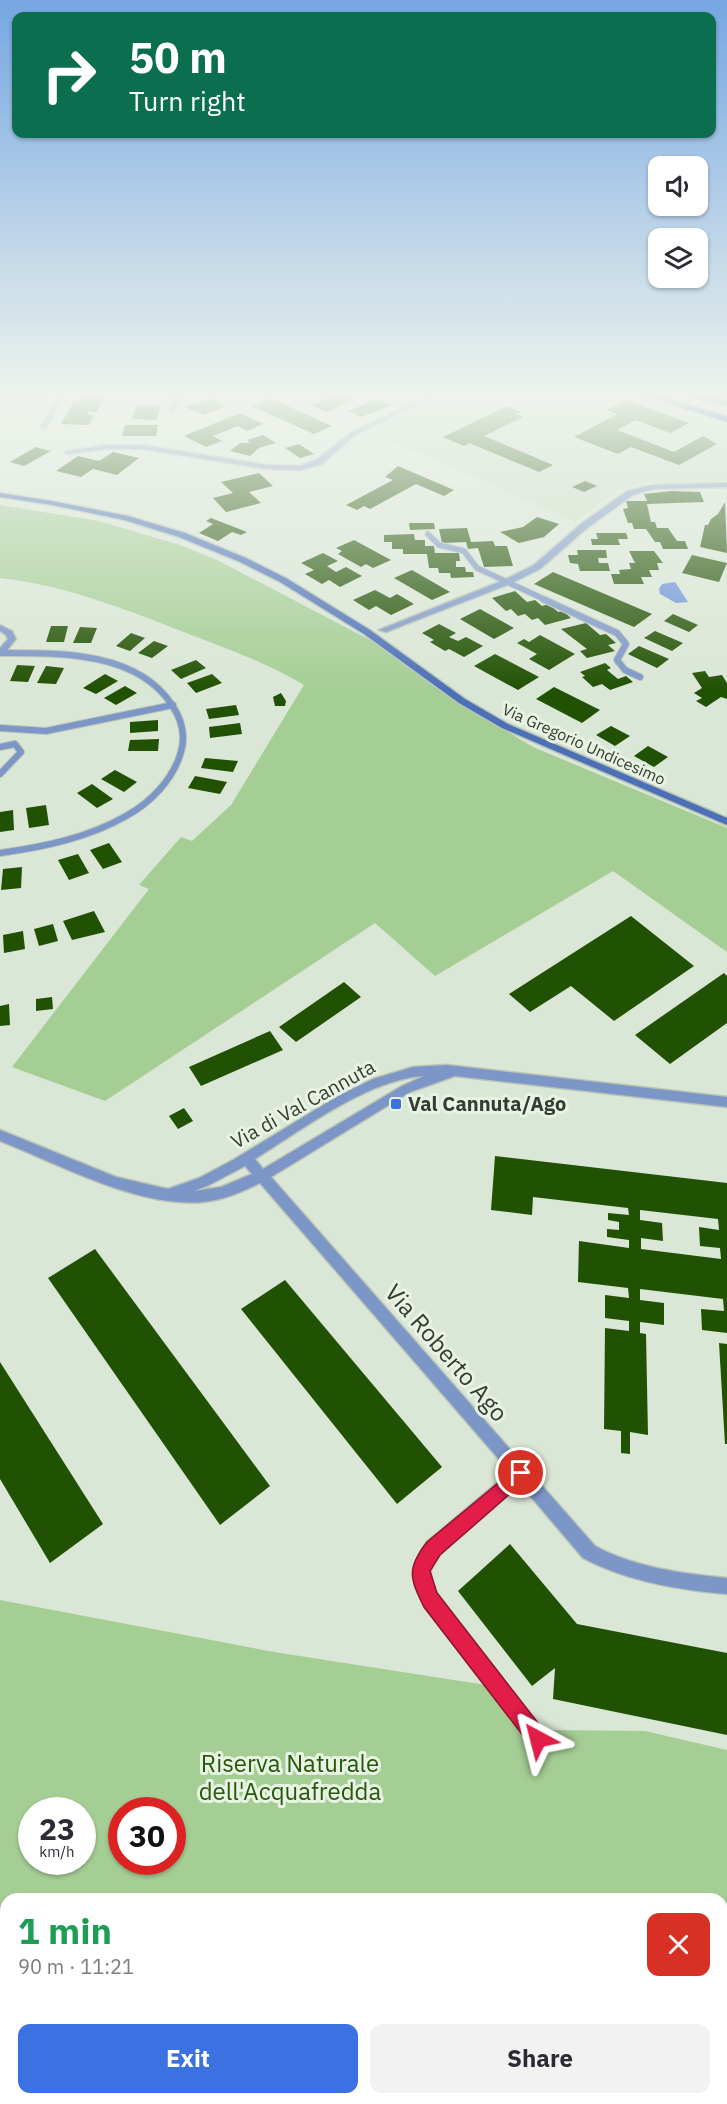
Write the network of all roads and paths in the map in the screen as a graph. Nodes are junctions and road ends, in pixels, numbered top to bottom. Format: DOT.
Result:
graph roads {
  1 [pos="627,494"];
  2 [pos="0,495"];
  3 [pos="0,502"];
  4 [pos="428,534"];
  5 [pos="507,582"];
  6 [pos="315,602"];
  7 [pos="0,628"];
  8 [pos="383,630"];
  9 [pos="0,653"];
  10 [pos="640,677"];
  11 [pos="174,705"];
  12 [pos="0,728"];
  13 [pos="0,747"];
  14 [pos="0,774"];
  15 [pos="727,822"];
  16 [pos="0,853"];
  17 [pos="460,1072"];
  18 [pos="727,1102"];
  19 [pos="0,1135"];
  20 [pos="246,1158"];
  21 [pos="262,1176"];
  22 [pos="171,1194"];
  23 [pos="521,1473"];
  24 [pos="727,1586"];
  25 [pos="538,1739"];
  1 -- 5 [label="street"];
  2 -- 6 [label="street, Via Gregorio Undicesimo"];
  3 -- 6 [label="street, Via Gregorio Undicesimo"];
  4 -- 5 [label="lane"];
  5 -- 8 [label="street"];
  5 -- 10 [label="lane"];
  6 -- 15 [label="street, Via Gregorio Undicesimo"];
  7 -- 9 [label="street"];
  9 -- 11 [label="lane"];
  11 -- 12 [label="lane"];
  11 -- 16 [label="lane"];
  13 -- 14 [label="lane"];
  17 -- 18 [label="street, Via di Val Cannuta"];
  17 -- 20 [label="street, Via di Val Cannuta"];
  17 -- 21 [label="street, Via di Val Cannuta"];
  19 -- 22 [label="street, Via di Val Cannuta"];
  20 -- 21 [label="street, Via Roberto Ago"];
  20 -- 22 [label="street, Via di Val Cannuta"];
  21 -- 22 [label="street, Via di Val Cannuta"];
  21 -- 23 [label="street, Via Roberto Ago"];
  23 -- 24 [label="street, Via Roberto Ago"];
  23 -- 25 [label="street"];
}
